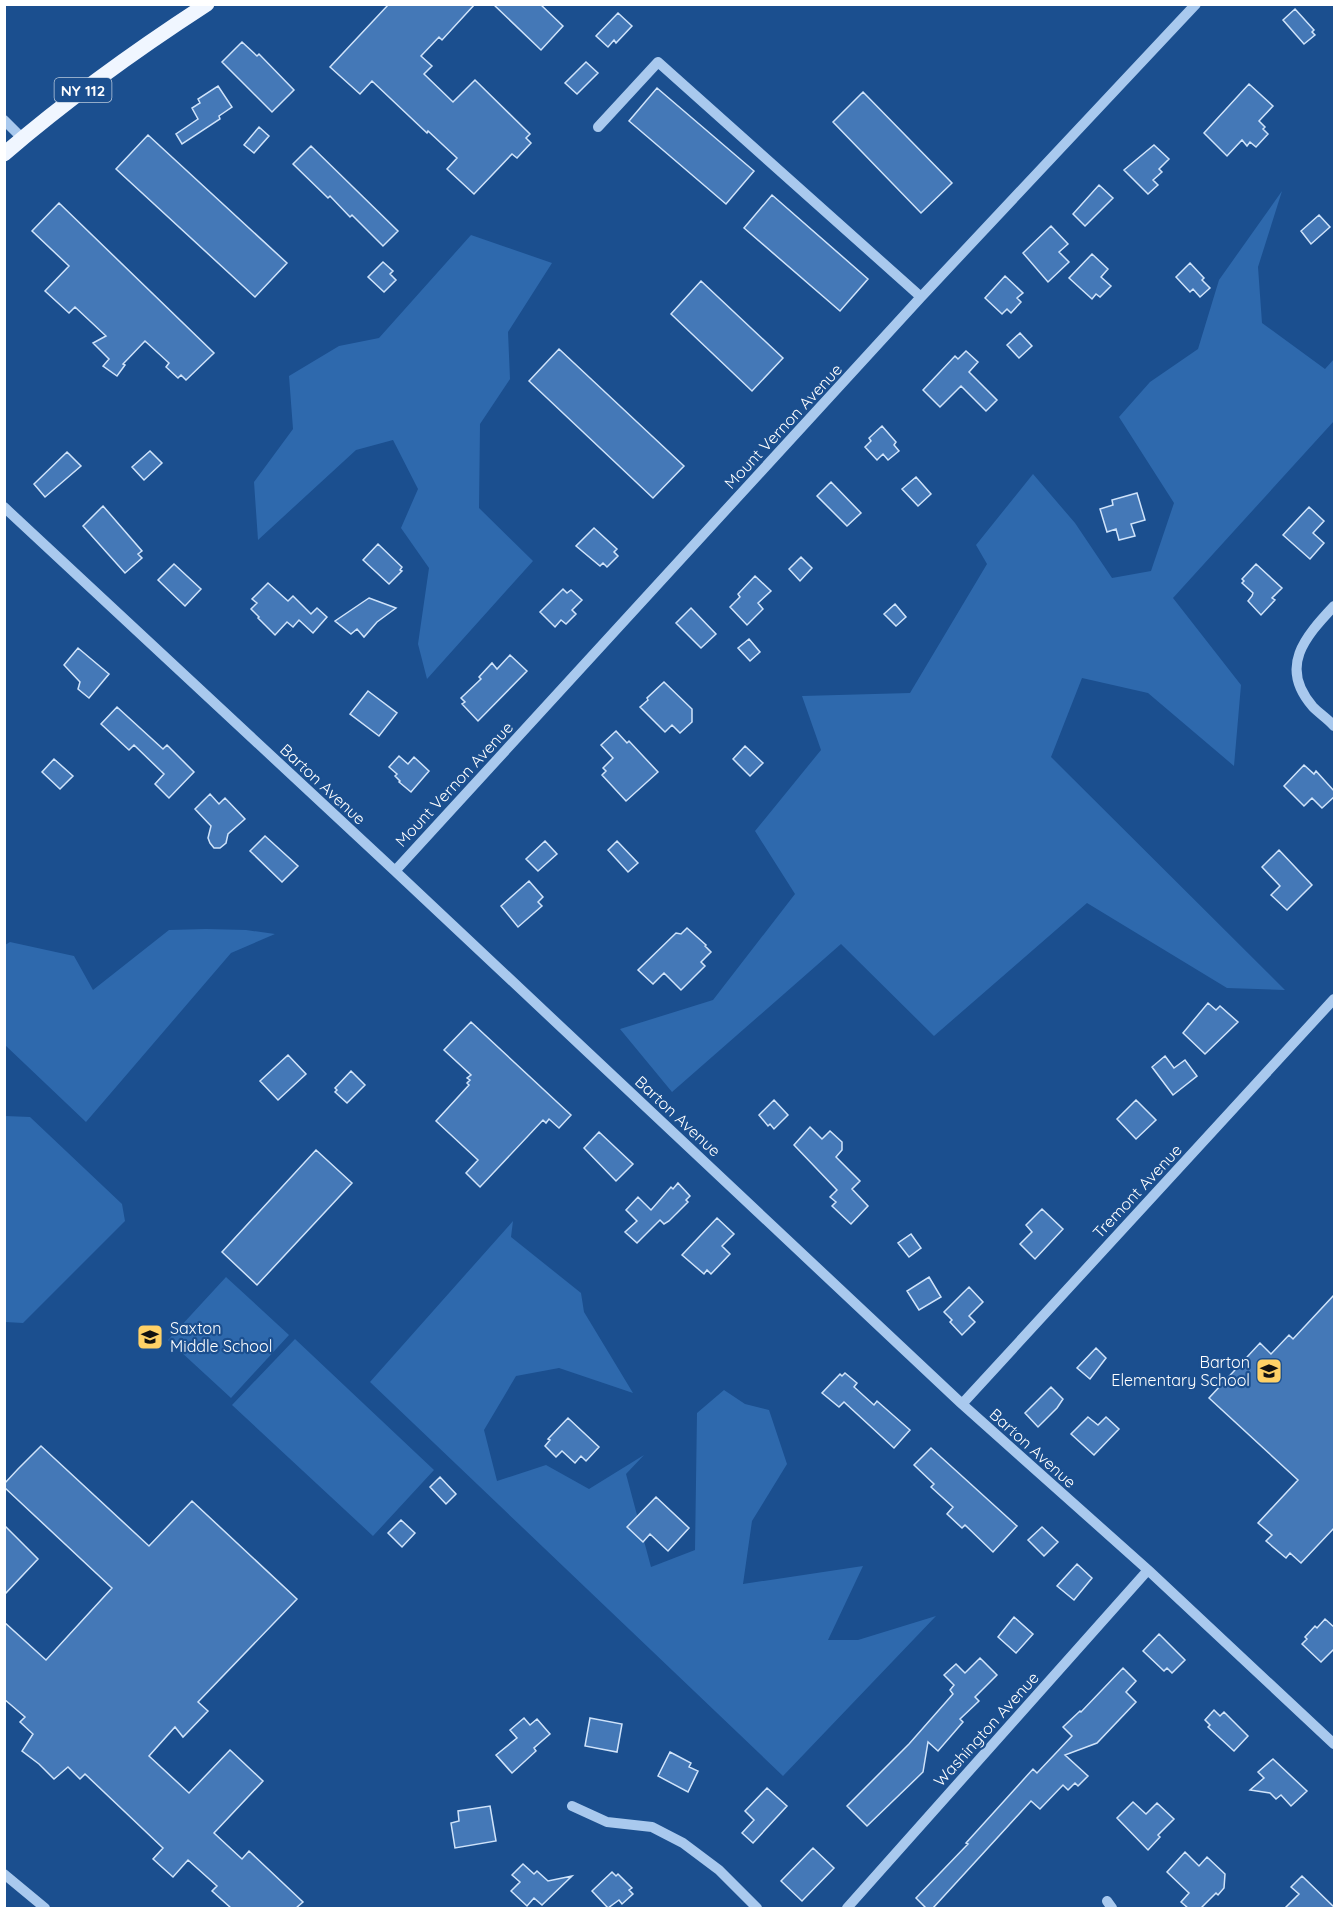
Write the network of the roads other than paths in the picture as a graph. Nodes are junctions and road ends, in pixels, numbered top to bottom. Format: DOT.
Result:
graph roads {
  1 [pos="207,4"];
  2 [pos="1196,4"];
  3 [pos="4,120"];
  4 [pos="598,127"];
  5 [pos="22,138"];
  6 [pos="4,154"];
  7 [pos="921,297"];
  8 [pos="4,507"];
  9 [pos="1335,606"];
  10 [pos="1335,726"];
  11 [pos="395,871"];
  12 [pos="1335,999"];
  13 [pos="962,1404"];
  14 [pos="1148,1570"];
  15 [pos="1335,1744"];
  16 [pos="572,1806"];
  17 [pos="4,1874"];
  18 [pos="45,1908"];
  19 [pos="757,1908"];
  20 [pos="847,1908"];
  1 -- 5 [label="main road, NY 112"];
  2 -- 7 [label="street, Mount Vernon Avenue"];
  3 -- 5 [label="street"];
  4 -- 7 [label="street"];
  5 -- 6 [label="main road, NY 112"];
  7 -- 11 [label="street, Mount Vernon Avenue"];
  8 -- 11 [label="street, Barton Avenue"];
  9 -- 10 [label="street"];
  11 -- 13 [label="street, Barton Avenue"];
  12 -- 13 [label="street, Tremont Avenue"];
  13 -- 14 [label="street, Barton Avenue"];
  14 -- 15 [label="street, Barton Avenue"];
  14 -- 20 [label="street, Washington Avenue"];
  16 -- 19 [label="street"];
  17 -- 18 [label="street"];
}
